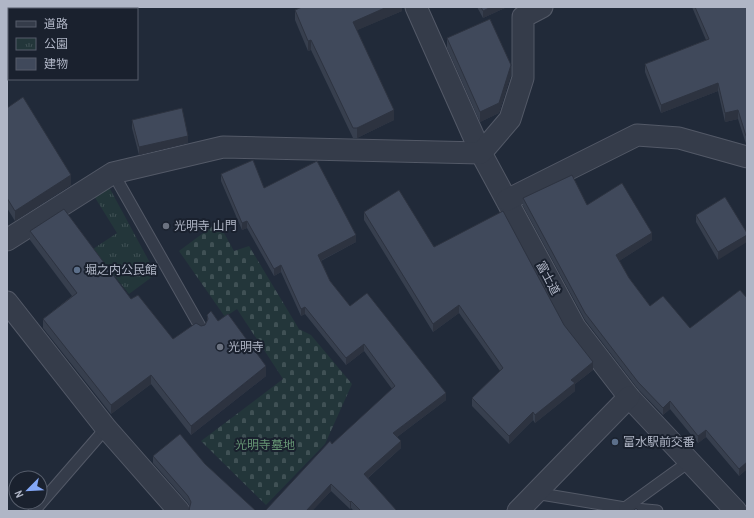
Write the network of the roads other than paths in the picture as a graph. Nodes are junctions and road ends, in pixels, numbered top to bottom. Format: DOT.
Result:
graph roads {
  1 [pos="416,7"];
  2 [pos="542,7"];
  3 [pos="523,12"];
  4 [pos="481,154"];
  5 [pos="747,157"];
  6 [pos="112,173"];
  7 [pos="507,200"];
  8 [pos="7,240"];
  9 [pos="7,302"];
  10 [pos="201,328"];
  11 [pos="629,397"];
  12 [pos="106,428"];
  13 [pos="690,461"];
  14 [pos="535,493"];
  15 [pos="625,508"];
  16 [pos="735,510"];
  17 [pos="34,511"];
  18 [pos="179,511"];
  19 [pos="518,511"];
  20 [pos="657,511"];
  1 -- 4 [label="street, 富士道"];
  2 -- 3 [label="street"];
  3 -- 4 [label="street"];
  4 -- 6 [label="street"];
  4 -- 7 [label="street, 富士道"];
  5 -- 7 [label="street"];
  6 -- 8 [label="street"];
  6 -- 10 [label="lane"];
  7 -- 11 [label="street, 富士道"];
  9 -- 12 [label="street"];
  11 -- 13 [label="street, 富士道"];
  11 -- 14 [label="street"];
  12 -- 17 [label="lane"];
  12 -- 18 [label="street"];
  13 -- 15 [label="lane"];
  13 -- 16 [label="street, 富士道"];
  14 -- 15 [label="lane"];
  14 -- 19 [label="street"];
  15 -- 20 [label="lane"];
}
